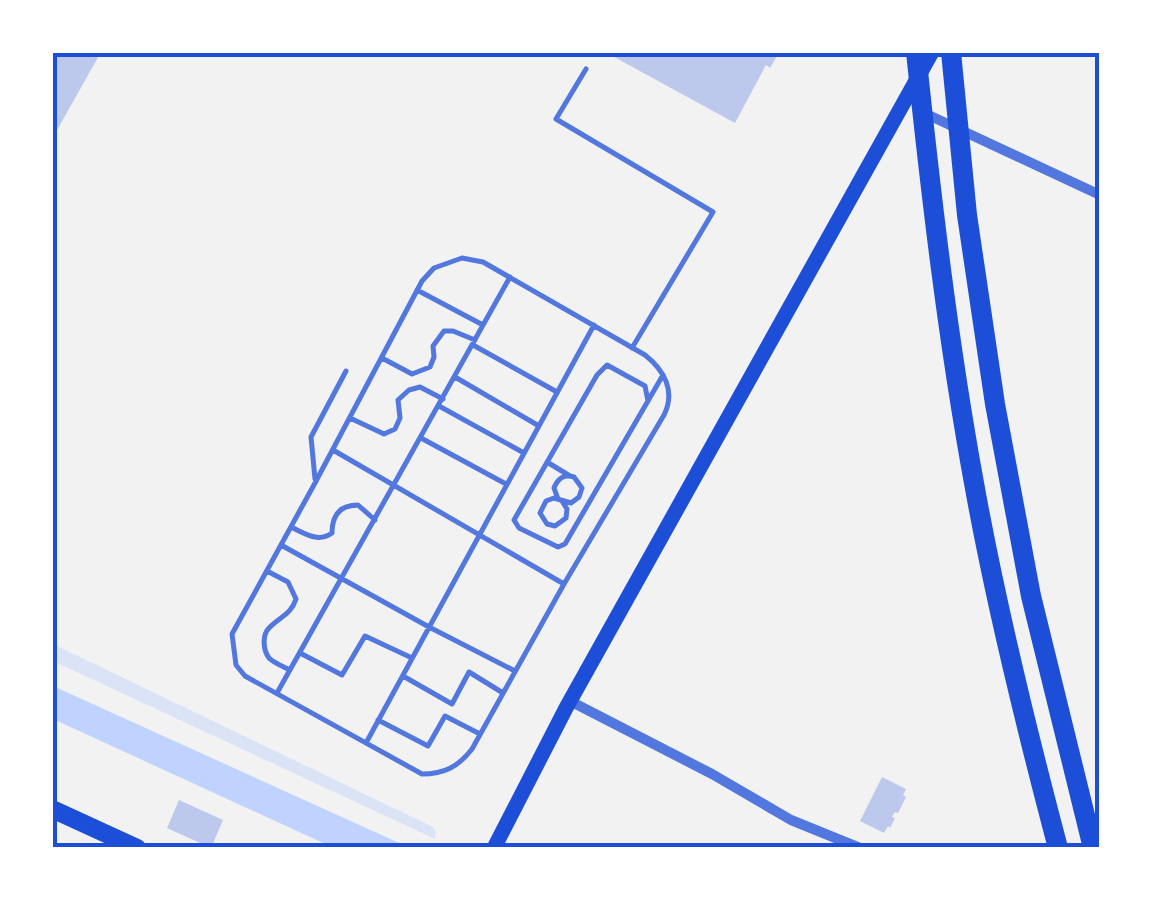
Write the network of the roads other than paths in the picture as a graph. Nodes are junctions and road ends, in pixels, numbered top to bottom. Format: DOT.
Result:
graph roads {
  1 [pos="916,52"];
  2 [pos="932,52"];
  3 [pos="951,52"];
  4 [pos="586,69"];
  5 [pos="903,103"];
  6 [pos="1100,195"];
  7 [pos="510,277"];
  8 [pos="417,290"];
  9 [pos="483,325"];
  10 [pos="594,326"];
  11 [pos="474,342"];
  12 [pos="632,348"];
  13 [pos="382,357"];
  14 [pos="346,371"];
  15 [pos="664,375"];
  16 [pos="454,377"];
  17 [pos="557,392"];
  18 [pos="443,399"];
  19 [pos="648,401"];
  20 [pos="438,406"];
  21 [pos="350,418"];
  22 [pos="539,426"];
  23 [pos="421,438"];
  24 [pos="333,450"];
  25 [pos="524,453"];
  26 [pos="547,462"];
  27 [pos="570,476"];
  28 [pos="316,483"];
  29 [pos="395,484"];
  30 [pos="506,484"];
  31 [pos="560,500"];
  32 [pos="376,520"];
  33 [pos="547,524"];
  34 [pos="291,527"];
  35 [pos="480,533"];
  36 [pos="538,537"];
  37 [pos="281,545"];
  38 [pos="266,571"];
  39 [pos="342,579"];
  40 [pos="564,584"];
  41 [pos="428,627"];
  42 [pos="300,653"];
  43 [pos="412,658"];
  44 [pos="290,670"];
  45 [pos="515,671"];
  46 [pos="402,675"];
  47 [pos="503,693"];
  48 [pos="277,694"];
  49 [pos="570,701"];
  50 [pos="378,720"];
  51 [pos="480,734"];
  52 [pos="366,742"];
  53 [pos="52,809"];
  54 [pos="114,843"];
  55 [pos="137,848"];
  56 [pos="494,848"];
  57 [pos="860,848"];
  58 [pos="1058,848"];
  59 [pos="1093,848"];
  1 -- 58 [label="highway"];
  2 -- 5 [label="main road"];
  3 -- 59 [label="highway"];
  4 -- 12 [label="lane"];
  5 -- 6 [label="street"];
  5 -- 49 [label="main road"];
  7 -- 8 [label="lane"];
  7 -- 9 [label="lane"];
  7 -- 10 [label="lane"];
  8 -- 9 [label="lane"];
  8 -- 13 [label="lane"];
  9 -- 11 [label="lane"];
  10 -- 12 [label="lane"];
  10 -- 17 [label="lane"];
  11 -- 13 [label="lane"];
  11 -- 16 [label="lane"];
  11 -- 17 [label="lane"];
  12 -- 15 [label="lane"];
  13 -- 21 [label="lane"];
  14 -- 28 [label="lane"];
  15 -- 19 [label="lane"];
  15 -- 40 [label="lane"];
  16 -- 18 [label="lane"];
  16 -- 22 [label="lane"];
  17 -- 22 [label="lane"];
  18 -- 20 [label="lane"];
  18 -- 21 [label="lane"];
  19 -- 26 [label="lane"];
  19 -- 36 [label="lane"];
  20 -- 23 [label="lane"];
  20 -- 25 [label="lane"];
  21 -- 24 [label="lane"];
  22 -- 25 [label="lane"];
  23 -- 29 [label="lane"];
  23 -- 30 [label="lane"];
  24 -- 28 [label="lane"];
  24 -- 29 [label="lane"];
  25 -- 30 [label="lane"];
  26 -- 27 [label="lane"];
  26 -- 36 [label="lane"];
  27 -- 31 [label="lane"];
  27 -- 31 [label="lane"];
  28 -- 34 [label="lane"];
  29 -- 32 [label="lane"];
  29 -- 35 [label="lane"];
  30 -- 35 [label="lane"];
  31 -- 33 [label="lane"];
  31 -- 33 [label="lane"];
  32 -- 34 [label="lane"];
  32 -- 39 [label="lane"];
  33 -- 36 [label="lane"];
  34 -- 37 [label="lane"];
  35 -- 40 [label="lane"];
  35 -- 41 [label="lane"];
  37 -- 38 [label="lane"];
  37 -- 39 [label="lane"];
  38 -- 44 [label="lane"];
  38 -- 48 [label="lane"];
  39 -- 41 [label="lane"];
  39 -- 42 [label="lane"];
  40 -- 45 [label="lane"];
  41 -- 43 [label="lane"];
  41 -- 45 [label="lane"];
  42 -- 43 [label="lane"];
  42 -- 44 [label="lane"];
  43 -- 46 [label="lane"];
  44 -- 48 [label="lane"];
  45 -- 47 [label="lane"];
  46 -- 47 [label="lane"];
  46 -- 50 [label="lane"];
  47 -- 51 [label="lane"];
  48 -- 52 [label="lane"];
  49 -- 56 [label="main road"];
  49 -- 57 [label="street"];
  50 -- 51 [label="lane"];
  50 -- 52 [label="lane"];
  51 -- 52 [label="lane"];
  53 -- 54 [label="highway"];
  54 -- 55 [label="highway"];
}
